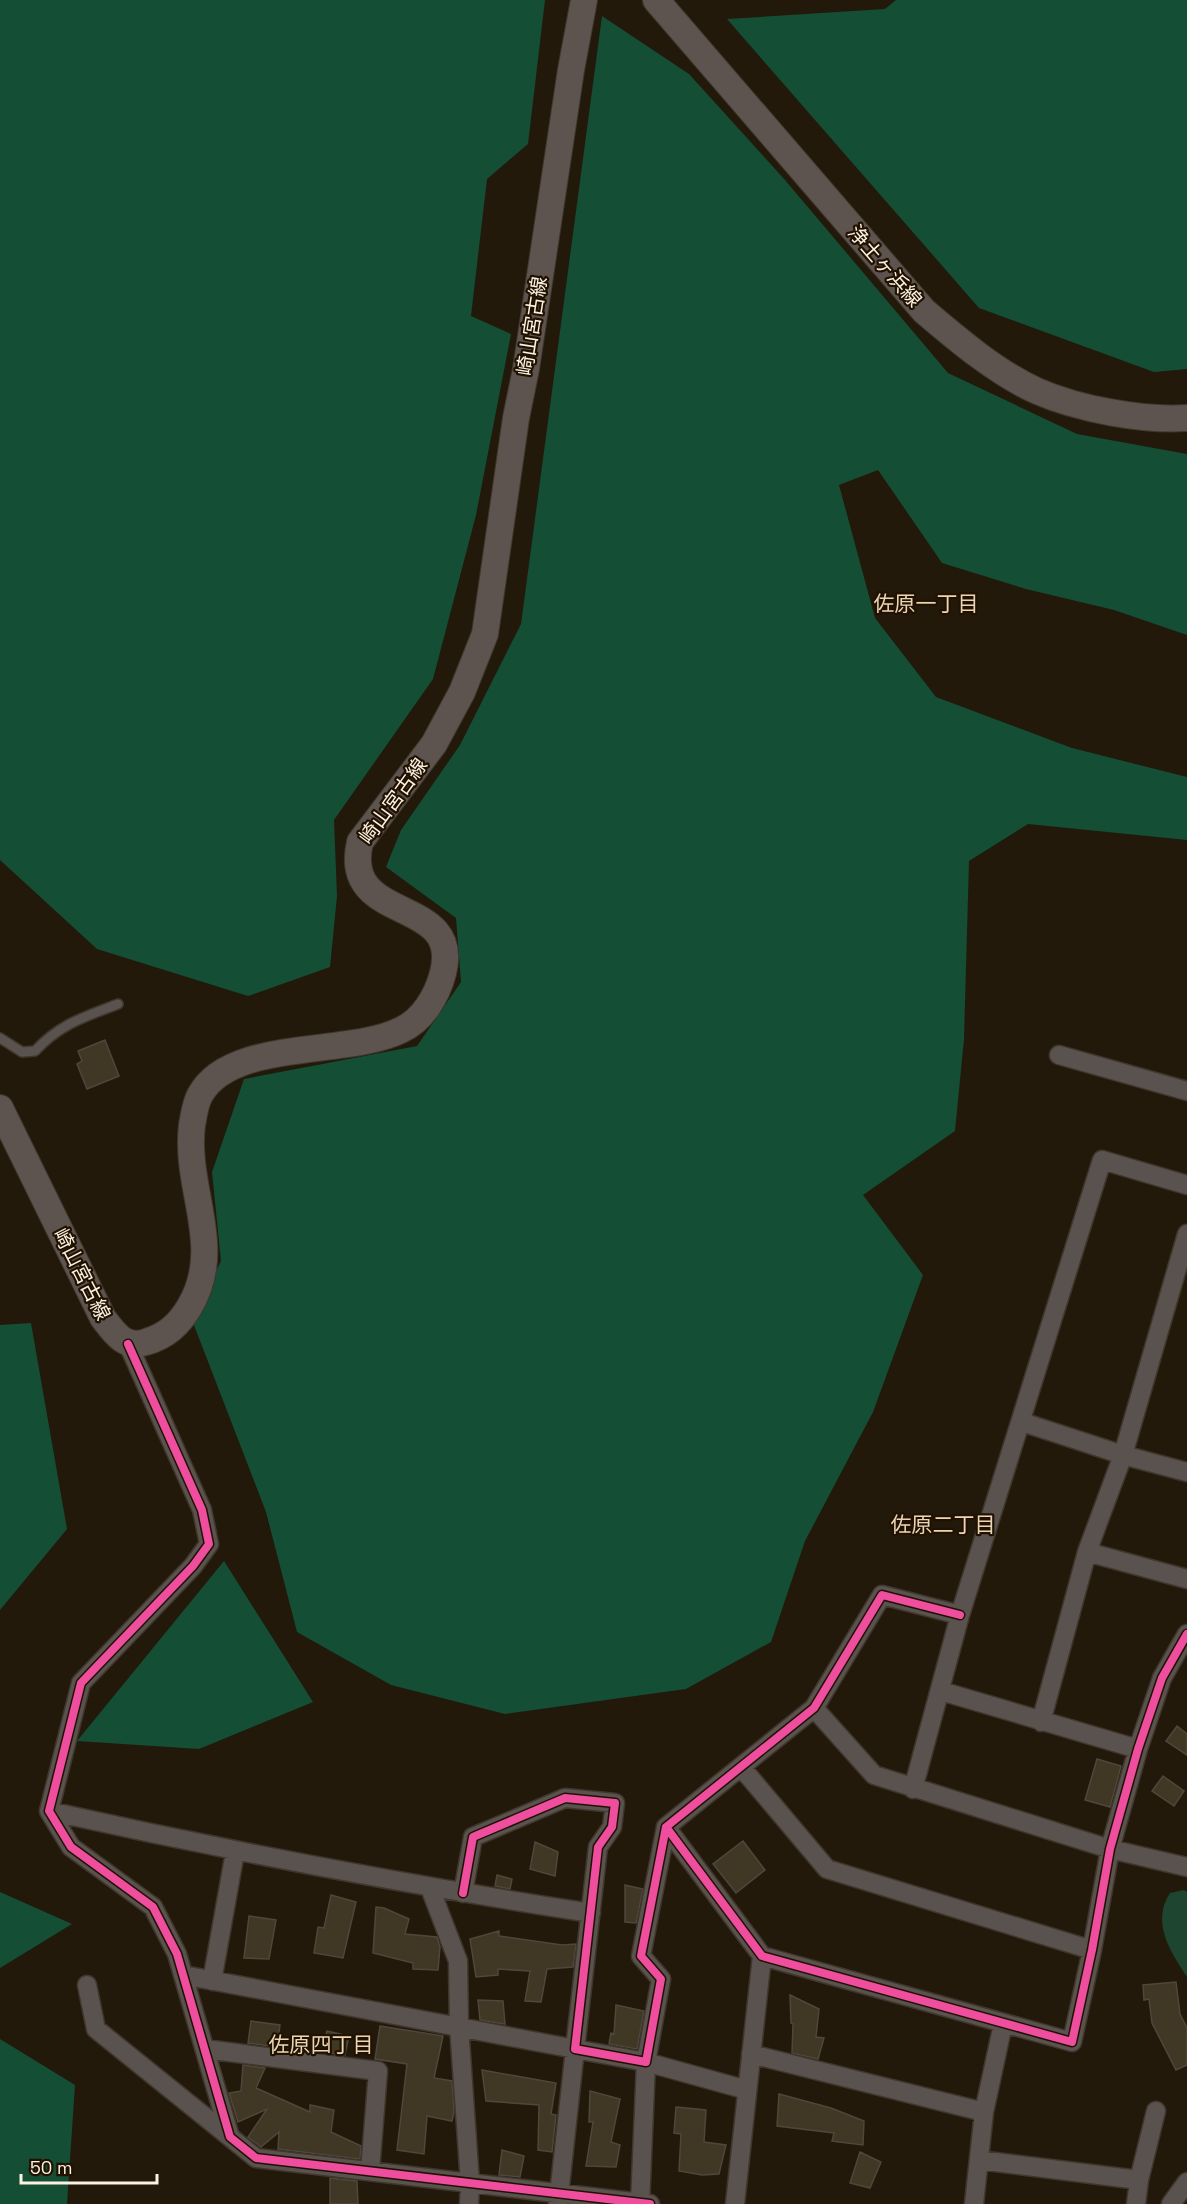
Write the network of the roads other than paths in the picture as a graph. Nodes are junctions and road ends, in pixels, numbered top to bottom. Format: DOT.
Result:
graph roads {
  1 [pos="584,0"];
  2 [pos="656,0"];
  3 [pos="1187,418"];
  4 [pos="118,1004"];
  5 [pos="0,1038"];
  6 [pos="1059,1054"];
  7 [pos="1187,1091"];
  8 [pos="0,1107"];
  9 [pos="1187,1185"];
  10 [pos="1187,1234"];
  11 [pos="128,1344"];
  12 [pos="1022,1422"];
  13 [pos="1123,1455"];
  14 [pos="1187,1472"];
  15 [pos="1087,1552"];
  16 [pos="1187,1579"];
  17 [pos="960,1615"];
  18 [pos="1187,1634"];
  19 [pos="941,1691"];
  20 [pos="814,1708"];
  21 [pos="1041,1722"];
  22 [pos="1138,1749"];
  23 [pos="741,1767"];
  24 [pos="913,1789"];
  25 [pos="49,1811"];
  26 [pos="666,1827"];
  27 [pos="1110,1849"];
  28 [pos="235,1852"];
  29 [pos="1187,1867"];
  30 [pos="430,1888"];
  31 [pos="463,1893"];
  32 [pos="591,1913"];
  33 [pos="1092,1950"];
  34 [pos="762,1956"];
  35 [pos="183,1975"];
  36 [pos="212,1981"];
  37 [pos="87,1985"];
  38 [pos="1003,2024"];
  39 [pos="459,2026"];
  40 [pos="205,2049"];
  41 [pos="575,2049"];
  42 [pos="752,2054"];
  43 [pos="646,2062"];
  44 [pos="747,2090"];
  45 [pos="1156,2111"];
  46 [pos="984,2112"];
  47 [pos="230,2137"];
  48 [pos="979,2160"];
  49 [pos="370,2171"];
  50 [pos="1138,2180"];
  51 [pos="1187,2182"];
  52 [pos="470,2183"];
  53 [pos="558,2199"];
  54 [pos="469,2204"];
  55 [pos="643,2204"];
  56 [pos="735,2204"];
  57 [pos="974,2204"];
  58 [pos="1136,2204"];
  59 [pos="1171,2204"];
  1 -- 11 [label="main road, 崎山宮古線"];
  2 -- 3 [label="main road, 浄土ヶ浜線"];
  4 -- 5 [label="lane"];
  6 -- 7 [label="street"];
  8 -- 11 [label="main road, 崎山宮古線"];
  9 -- 12 [label="street"];
  10 -- 13 [label="street"];
  11 -- 25 [label="street"];
  12 -- 13 [label="street"];
  12 -- 17 [label="street"];
  13 -- 14 [label="street"];
  13 -- 15 [label="street"];
  15 -- 16 [label="street"];
  15 -- 21 [label="street"];
  17 -- 19 [label="street"];
  17 -- 20 [label="street"];
  18 -- 22 [label="street"];
  19 -- 21 [label="street"];
  19 -- 24 [label="street"];
  20 -- 23 [label="street"];
  20 -- 24 [label="street"];
  21 -- 22 [label="street"];
  22 -- 27 [label="street"];
  23 -- 26 [label="street"];
  23 -- 33 [label="street"];
  24 -- 27 [label="street"];
  25 -- 28 [label="street"];
  25 -- 35 [label="street"];
  26 -- 34 [label="street"];
  26 -- 43 [label="street"];
  27 -- 29 [label="street"];
  27 -- 33 [label="street"];
  28 -- 30 [label="street"];
  28 -- 36 [label="street"];
  30 -- 31 [label="street"];
  30 -- 39 [label="street"];
  31 -- 32 [label="street"];
  31 -- 32 [label="street"];
  32 -- 41 [label="street"];
  33 -- 38 [label="street"];
  34 -- 38 [label="street"];
  34 -- 42 [label="street"];
  35 -- 36 [label="street"];
  35 -- 40 [label="street"];
  36 -- 39 [label="street"];
  37 -- 47 [label="street"];
  38 -- 46 [label="street"];
  39 -- 41 [label="street"];
  39 -- 52 [label="street"];
  40 -- 47 [label="street"];
  40 -- 49 [label="street"];
  41 -- 43 [label="street"];
  41 -- 53 [label="street"];
  42 -- 44 [label="street"];
  42 -- 46 [label="street"];
  43 -- 44 [label="street"];
  43 -- 55 [label="street"];
  44 -- 56 [label="street"];
  45 -- 50 [label="street"];
  46 -- 48 [label="street"];
  47 -- 49 [label="street"];
  48 -- 50 [label="street"];
  48 -- 57 [label="street"];
  49 -- 52 [label="street"];
  50 -- 58 [label="street"];
  51 -- 59 [label="street"];
  52 -- 53 [label="street"];
  52 -- 54 [label="street"];
  53 -- 55 [label="street"];
}
